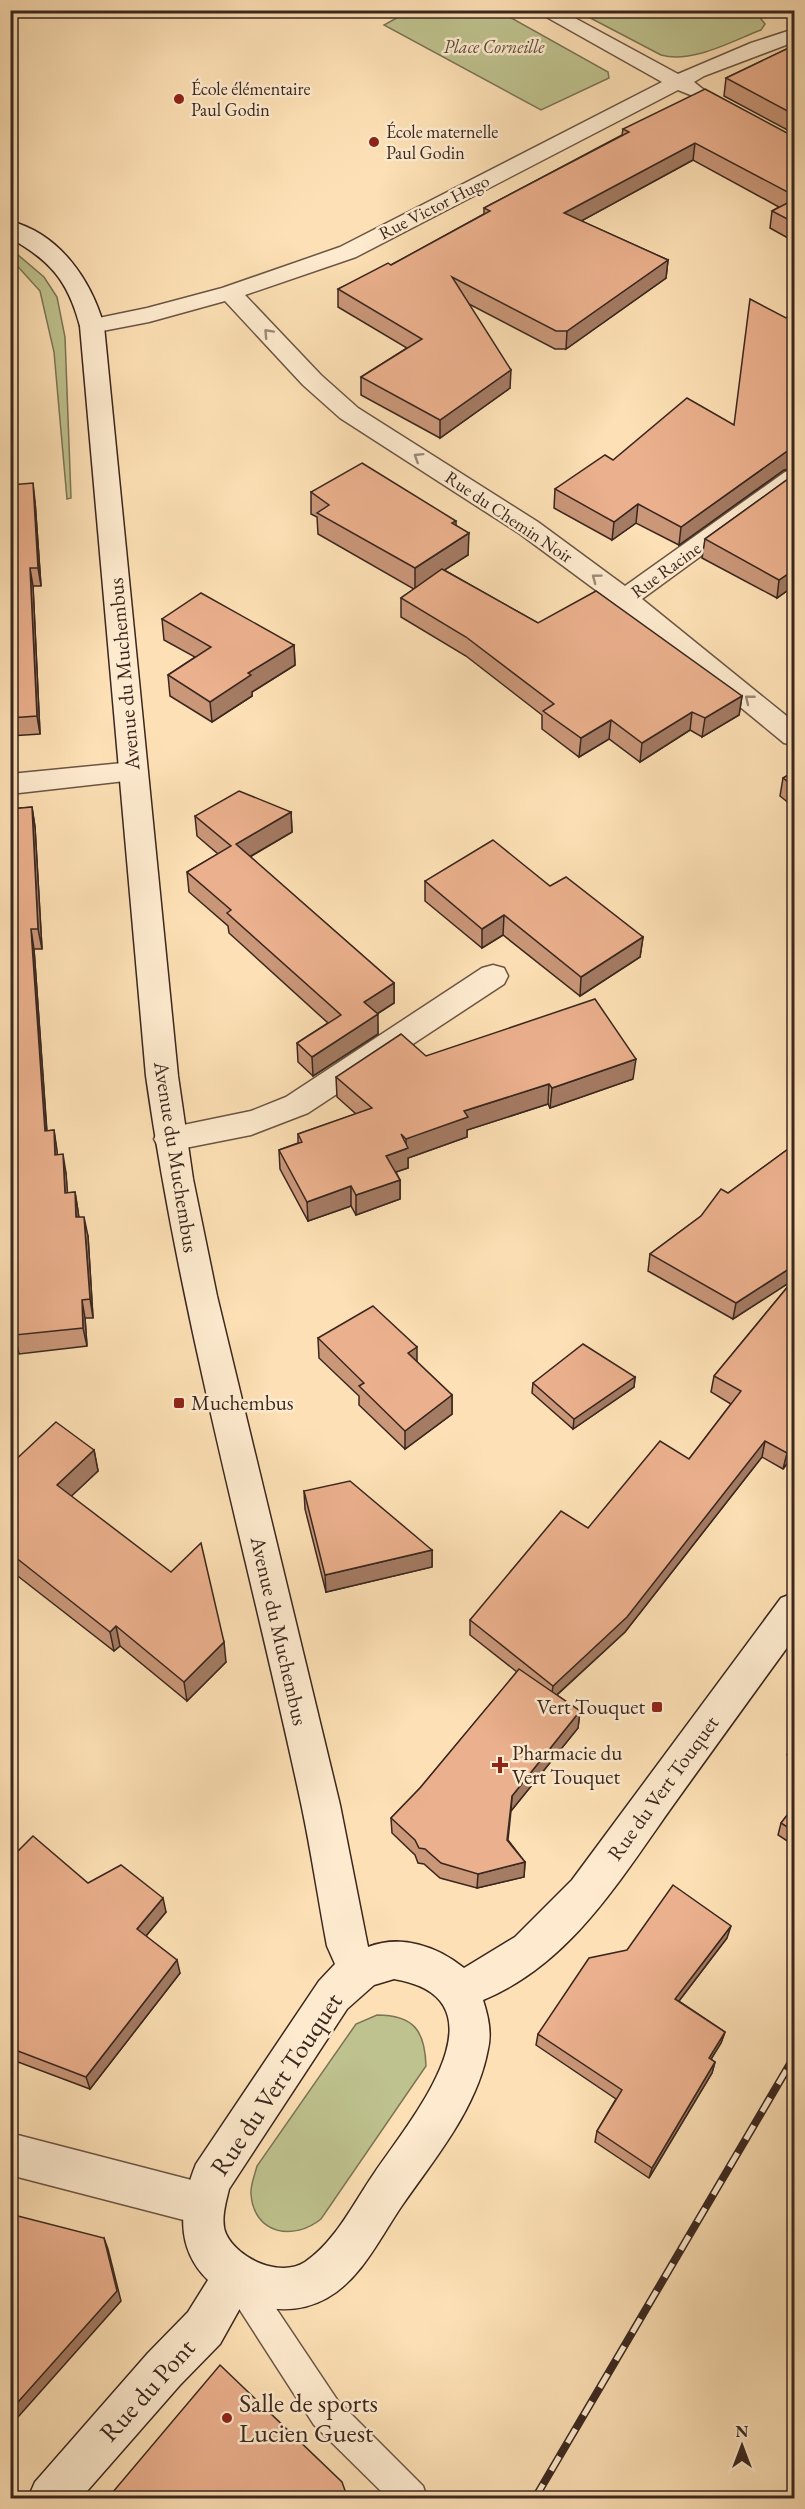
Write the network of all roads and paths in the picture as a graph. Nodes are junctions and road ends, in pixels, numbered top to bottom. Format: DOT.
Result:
graph roads {
  1 [pos="544,10"];
  2 [pos="792,26"];
  3 [pos="678,81"];
  4 [pos="709,98"];
  5 [pos="10,228"];
  6 [pos="230,293"];
  7 [pos="92,326"];
  8 [pos="795,477"];
  9 [pos="625,599"];
  10 [pos="795,736"];
  11 [pos="133,772"];
  12 [pos="10,784"];
  13 [pos="493,976"];
  14 [pos="170,1139"];
  15 [pos="795,1609"];
  16 [pos="357,1971"];
  17 [pos="458,1990"];
  18 [pos="10,2154"];
  19 [pos="203,2204"];
  20 [pos="235,2275"];
  21 [pos="51,2499"];
  22 [pos="411,2499"];
  1 -- 3 [label="street"];
  2 -- 3 [label="street, Rue Victor Hugo"];
  3 -- 4 [label="street"];
  3 -- 6 [label="street, Rue Victor Hugo"];
  5 -- 7 [label="street"];
  6 -- 7 [label="street, Rue Victor Hugo"];
  9 -- 6 [label="street, Rue du Chemin Noir, one-way"];
  7 -- 11 [label="street, Avenue du Muchembus"];
  8 -- 9 [label="street, Rue Racine"];
  10 -- 9 [label="street, Rue du Chemin Noir, one-way"];
  11 -- 12 [label="street"];
  11 -- 14 [label="street, Avenue du Muchembus"];
  13 -- 14 [label="street"];
  14 -- 16 [label="street, Avenue du Muchembus"];
  15 -- 17 [label="street, Rue du Vert Touquet"];
  16 -- 17 [label="street, Rue du Vert Touquet"];
  16 -- 19 [label="street, Rue du Vert Touquet"];
  17 -- 20 [label="street, Rue du Vert Touquet"];
  18 -- 19 [label="street"];
  19 -- 20 [label="street, Rue du Vert Touquet"];
  20 -- 21 [label="street, Rue du Pont"];
  20 -- 22 [label="lane"];
}
